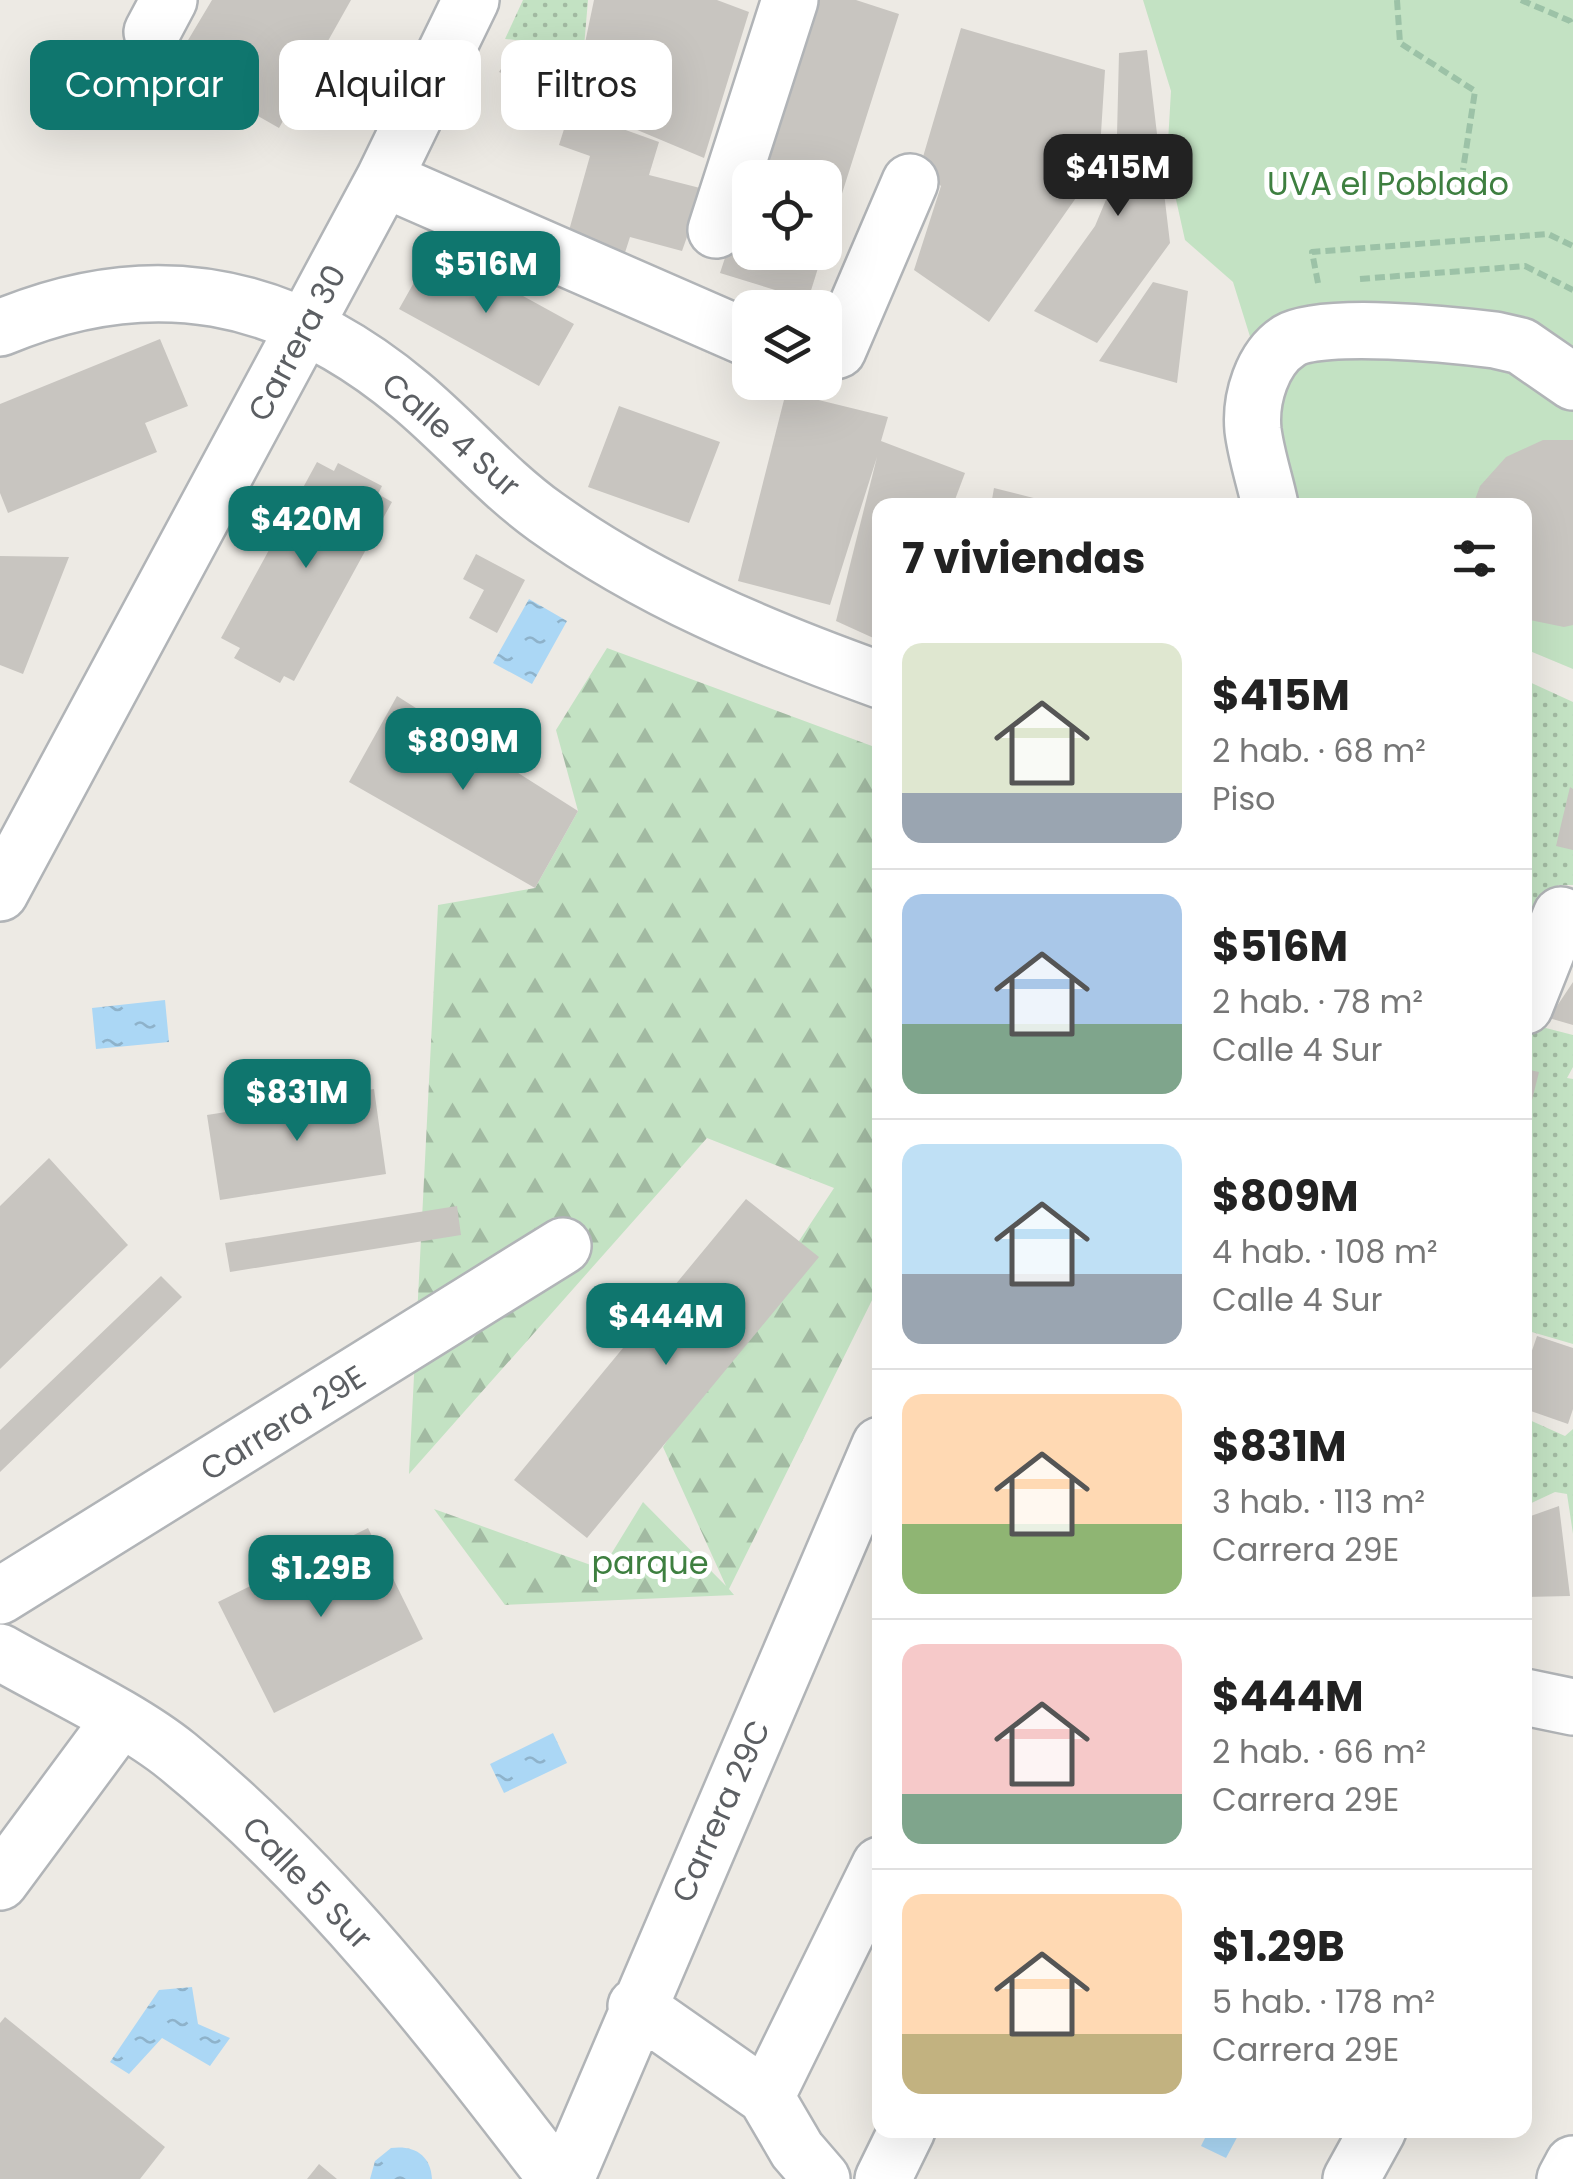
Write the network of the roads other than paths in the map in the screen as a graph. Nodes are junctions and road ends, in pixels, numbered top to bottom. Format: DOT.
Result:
graph roads {
  1 [pos="471,0"];
  2 [pos="790,0"];
  3 [pos="384,179"];
  4 [pos="910,182"];
  5 [pos="716,230"];
  6 [pos="307,324"];
  7 [pos="0,328"];
  8 [pos="732,331"];
  9 [pos="842,341"];
  10 [pos="1573,382"];
  11 [pos="1268,498"];
  12 [pos="872,677"];
  13 [pos="0,892"];
  14 [pos="1561,915"];
  15 [pos="1532,988"];
  16 [pos="564,1246"];
  17 [pos="872,1463"];
  18 [pos="0,1596"];
  19 [pos="0,1652"];
  20 [pos="1532,1698"];
  21 [pos="1573,1707"];
  22 [pos="120,1721"];
  23 [pos="872,1880"];
  24 [pos="0,1882"];
  25 [pos="636,2006"];
  26 [pos="766,2098"];
  27 [pos="903,2138"];
  28 [pos="1573,2164"];
  29 [pos="557,2179"];
  30 [pos="566,2179"];
  31 [pos="822,2179"];
  32 [pos="884,2179"];
  33 [pos="1565,2179"];
  1 -- 3 [label="street, Carrera 30"];
  2 -- 5 [label="street"];
  3 -- 6 [label="street, Carrera 30"];
  3 -- 8 [label="street"];
  4 -- 9 [label="street"];
  6 -- 7 [label="street, Calle 4 Sur"];
  6 -- 12 [label="street, Calle 4 Sur"];
  6 -- 13 [label="street, Carrera 30"];
  10 -- 11 [label="street"];
  14 -- 15 [label="street"];
  16 -- 18 [label="street, Carrera 29E"];
  17 -- 25 [label="street, Carrera 29C"];
  19 -- 22 [label="street, Calle 5 Sur"];
  20 -- 21 [label="street"];
  22 -- 24 [label="street"];
  22 -- 29 [label="street, Calle 5 Sur"];
  23 -- 26 [label="street"];
  25 -- 26 [label="street"];
  25 -- 30 [label="street, Carrera 29C"];
  26 -- 31 [label="street"];
  27 -- 32 [label="street"];
  28 -- 33 [label="street"];
}
